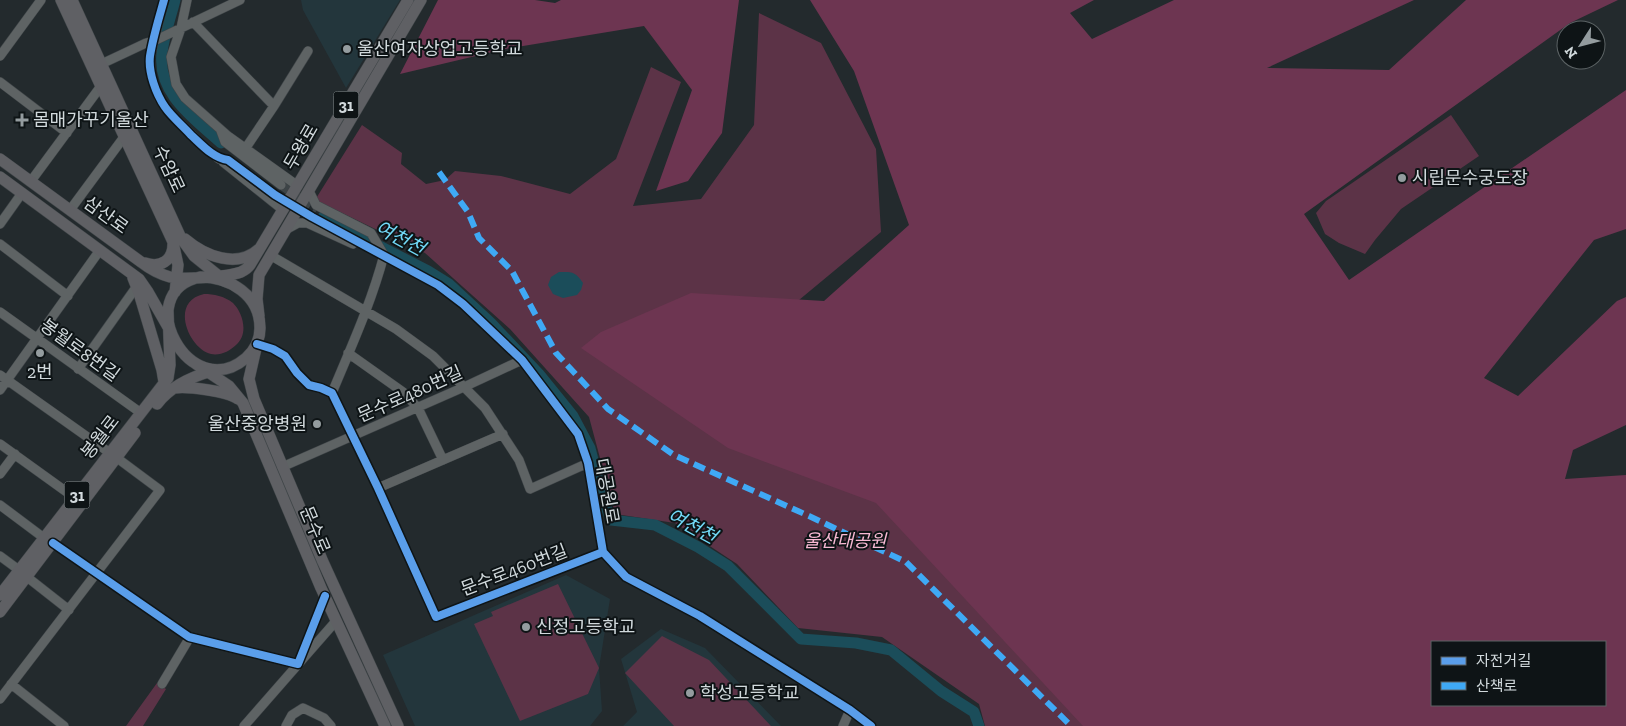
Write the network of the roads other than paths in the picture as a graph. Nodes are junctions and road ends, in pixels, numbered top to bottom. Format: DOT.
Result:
graph roads {
  1 [pos="41,0"];
  2 [pos="61,0"];
  3 [pos="72,0"];
  4 [pos="164,0"];
  5 [pos="186,0"];
  6 [pos="240,0"];
  7 [pos="408,0"];
  8 [pos="422,0"];
  9 [pos="193,22"];
  10 [pos="181,28"];
  11 [pos="154,41"];
  12 [pos="308,51"];
  13 [pos="0,56"];
  14 [pos="97,66"];
  15 [pos="0,82"];
  16 [pos="101,86"];
  17 [pos="274,106"];
  18 [pos="220,130"];
  19 [pos="67,132"];
  20 [pos="124,137"];
  21 [pos="245,149"];
  22 [pos="0,159"];
  23 [pos="224,159"];
  24 [pos="0,177"];
  25 [pos="31,181"];
  26 [pos="281,185"];
  27 [pos="298,186"];
  28 [pos="310,191"];
  29 [pos="22,193"];
  30 [pos="275,195"];
  31 [pos="70,210"];
  32 [pos="283,210"];
  33 [pos="313,214"];
  34 [pos="0,224"];
  35 [pos="286,229"];
  36 [pos="178,231"];
  37 [pos="173,242"];
  38 [pos="0,244"];
  39 [pos="262,246"];
  40 [pos="100,250"];
  41 [pos="384,255"];
  42 [pos="270,256"];
  43 [pos="142,262"];
  44 [pos="128,271"];
  45 [pos="218,276"];
  46 [pos="200,277"];
  47 [pos="177,278"];
  48 [pos="228,282"];
  49 [pos="137,286"];
  50 [pos="174,292"];
  51 [pos="68,296"];
  52 [pos="0,312"];
  53 [pos="366,312"];
  54 [pos="258,316"];
  55 [pos="170,331"];
  56 [pos="37,339"];
  57 [pos="257,344"];
  58 [pos="348,352"];
  59 [pos="522,360"];
  60 [pos="78,369"];
  61 [pos="213,371"];
  62 [pos="4,378"];
  63 [pos="168,386"];
  64 [pos="464,387"];
  65 [pos="0,390"];
  66 [pos="332,393"];
  67 [pos="243,404"];
  68 [pos="151,406"];
  69 [pos="418,408"];
  70 [pos="142,413"];
  71 [pos="503,434"];
  72 [pos="353,436"];
  73 [pos="0,444"];
  74 [pos="15,454"];
  75 [pos="114,455"];
  76 [pos="443,460"];
  77 [pos="588,463"];
  78 [pos="282,467"];
  79 [pos="0,474"];
  80 [pos="378,488"];
  81 [pos="75,498"];
  82 [pos="0,504"];
  83 [pos="49,540"];
  84 [pos="603,552"];
  85 [pos="0,556"];
  86 [pos="23,573"];
  87 [pos="97,573"];
  88 [pos="0,595"];
  89 [pos="325,596"];
  90 [pos="340,600"];
  91 [pos="69,610"];
  92 [pos="0,612"];
  93 [pos="336,621"];
  94 [pos="190,637"];
  95 [pos="358,639"];
  96 [pos="298,664"];
  97 [pos="370,666"];
  98 [pos="359,671"];
  99 [pos="11,684"];
  100 [pos="162,684"];
  101 [pos="0,699"];
  102 [pos="850,710"];
  103 [pos="64,726"];
  104 [pos="244,726"];
  105 [pos="286,726"];
  106 [pos="331,726"];
  107 [pos="385,726"];
  108 [pos="398,726"];
  109 [pos="843,726"];
  110 [pos="870,726"];
  1 -- 13 [label="street"];
  2 -- 14 [label="main road, 수암로"];
  3 -- 14 [label="main road, 수암로"];
  4 -- 11 [label="street"];
  5 -- 10 [label="street"];
  6 -- 9 [label="street"];
  7 -- 27 [label="main road, 두왕로 / 31"];
  8 -- 28 [label="main road"];
  9 -- 10 [label="street"];
  9 -- 17 [label="street"];
  10 -- 11 [label="street"];
  10 -- 18 [label="street"];
  11 -- 14 [label="street"];
  11 -- 23 [label="street"];
  12 -- 17 [label="street"];
  14 -- 16 [label="main road, 수암로"];
  14 -- 36 [label="main road, 수암로"];
  15 -- 19 [label="street"];
  16 -- 19 [label="street"];
  16 -- 20 [label="main road, 수암로"];
  17 -- 21 [label="street"];
  18 -- 21 [label="street"];
  18 -- 26 [label="street"];
  19 -- 25 [label="street"];
  20 -- 31 [label="street"];
  20 -- 37 [label="main road, 수암로"];
  21 -- 27 [label="street"];
  22 -- 25 [label="main road, 삼산로"];
  23 -- 30 [label="street"];
  23 -- 32 [label="street"];
  24 -- 29 [label="main road, 삼산로"];
  25 -- 31 [label="main road, 삼산로"];
  27 -- 32 [label="main road, 두왕로 / 31"];
  28 -- 33 [label="street"];
  28 -- 35 [label="main road"];
  29 -- 34 [label="street"];
  29 -- 40 [label="main road, 삼산로"];
  31 -- 43 [label="main road, 삼산로"];
  32 -- 39 [label="main road, 두왕로"];
  33 -- 35 [label="street"];
  33 -- 41 [label="street, 대공원로"];
  33 -- 41 [label="street"];
  35 -- 42 [label="main road"];
  36 -- 39 [label="main road"];
  36 -- 45 [label="main road, 수암로"];
  37 -- 43 [label="main road"];
  37 -- 47 [label="main road, 수암로"];
  38 -- 51 [label="street"];
  39 -- 45 [label="main road, 두왕로"];
  40 -- 44 [label="main road, 삼산로"];
  40 -- 51 [label="street"];
  41 -- 53 [label="street"];
  41 -- 59 [label="street, 대공원로"];
  42 -- 53 [label="street"];
  42 -- 54 [label="main road"];
  43 -- 47 [label="main road, 삼산로"];
  44 -- 49 [label="main road"];
  44 -- 55 [label="main road, 삼산로"];
  45 -- 46 [label="main road, 두왕로"];
  45 -- 48 [label="main road, 수암로"];
  46 -- 47 [label="main road, 삼산로"];
  46 -- 48 [label="main road"];
  46 -- 50 [label="main road"];
  47 -- 50 [label="main road, 수암로"];
  48 -- 54 [label="main road"];
  49 -- 60 [label="street"];
  49 -- 63 [label="main road"];
  50 -- 55 [label="main road, 봉월로"];
  51 -- 56 [label="street"];
  52 -- 56 [label="street, 봉월로8번길"];
  53 -- 58 [label="street"];
  53 -- 64 [label="street"];
  54 -- 57 [label="main road"];
  55 -- 61 [label="main road"];
  55 -- 63 [label="main road, 봉월로"];
  56 -- 60 [label="street, 봉월로8번길"];
  56 -- 62 [label="street"];
  57 -- 61 [label="main road"];
  57 -- 66 [label="street"];
  57 -- 78 [label="main road, 문수로"];
  58 -- 66 [label="street"];
  58 -- 69 [label="street"];
  59 -- 64 [label="street, 문수로480번길"];
  59 -- 77 [label="street, 대공원로"];
  60 -- 70 [label="street, 봉월로8번길"];
  61 -- 63 [label="main road, 봉월로"];
  61 -- 67 [label="main road, 문수로"];
  62 -- 65 [label="street"];
  62 -- 75 [label="street"];
  63 -- 67 [label="main road"];
  63 -- 68 [label="main road, 봉월로"];
  64 -- 69 [label="street, 문수로480번길"];
  64 -- 71 [label="street"];
  66 -- 72 [label="street"];
  67 -- 89 [label="main road, 문수로"];
  68 -- 70 [label="main road, 봉월로 / 31"];
  68 -- 75 [label="main road"];
  69 -- 72 [label="street, 문수로480번길"];
  69 -- 76 [label="street"];
  70 -- 75 [label="main road, 봉월로 / 31"];
  71 -- 76 [label="street"];
  71 -- 77 [label="street"];
  72 -- 78 [label="street, 문수로480번길"];
  72 -- 80 [label="street"];
  73 -- 74 [label="street"];
  74 -- 79 [label="street"];
  74 -- 81 [label="street"];
  75 -- 81 [label="main road, 봉월로 / 31"];
  75 -- 83 [label="main road"];
  75 -- 87 [label="street"];
  76 -- 80 [label="street"];
  77 -- 84 [label="street, 대공원로"];
  78 -- 90 [label="main road, 문수로"];
  80 -- 84 [label="street, 문수로460번길"];
  81 -- 83 [label="main road, 봉월로 / 31"];
  82 -- 83 [label="street"];
  83 -- 86 [label="main road, 봉월로 / 31"];
  83 -- 87 [label="street"];
  84 -- 102 [label="street"];
  85 -- 86 [label="street"];
  86 -- 88 [label="main road, 봉월로 / 31"];
  86 -- 91 [label="street"];
  86 -- 92 [label="main road"];
  87 -- 91 [label="street"];
  87 -- 94 [label="street"];
  89 -- 93 [label="main road, 문수로"];
  89 -- 96 [label="street"];
  90 -- 93 [label="main road"];
  90 -- 95 [label="main road, 문수로"];
  91 -- 99 [label="street"];
  93 -- 95 [label="main road"];
  93 -- 96 [label="street"];
  93 -- 98 [label="main road, 문수로"];
  94 -- 96 [label="street"];
  94 -- 100 [label="street"];
  95 -- 97 [label="main road, 문수로"];
  96 -- 104 [label="street"];
  97 -- 98 [label="main road"];
  97 -- 108 [label="main road, 문수로"];
  98 -- 107 [label="main road, 문수로"];
  99 -- 101 [label="street"];
  99 -- 103 [label="street"];
  102 -- 109 [label="street"];
  102 -- 110 [label="street"];
  105 -- 106 [label="street"];
}
